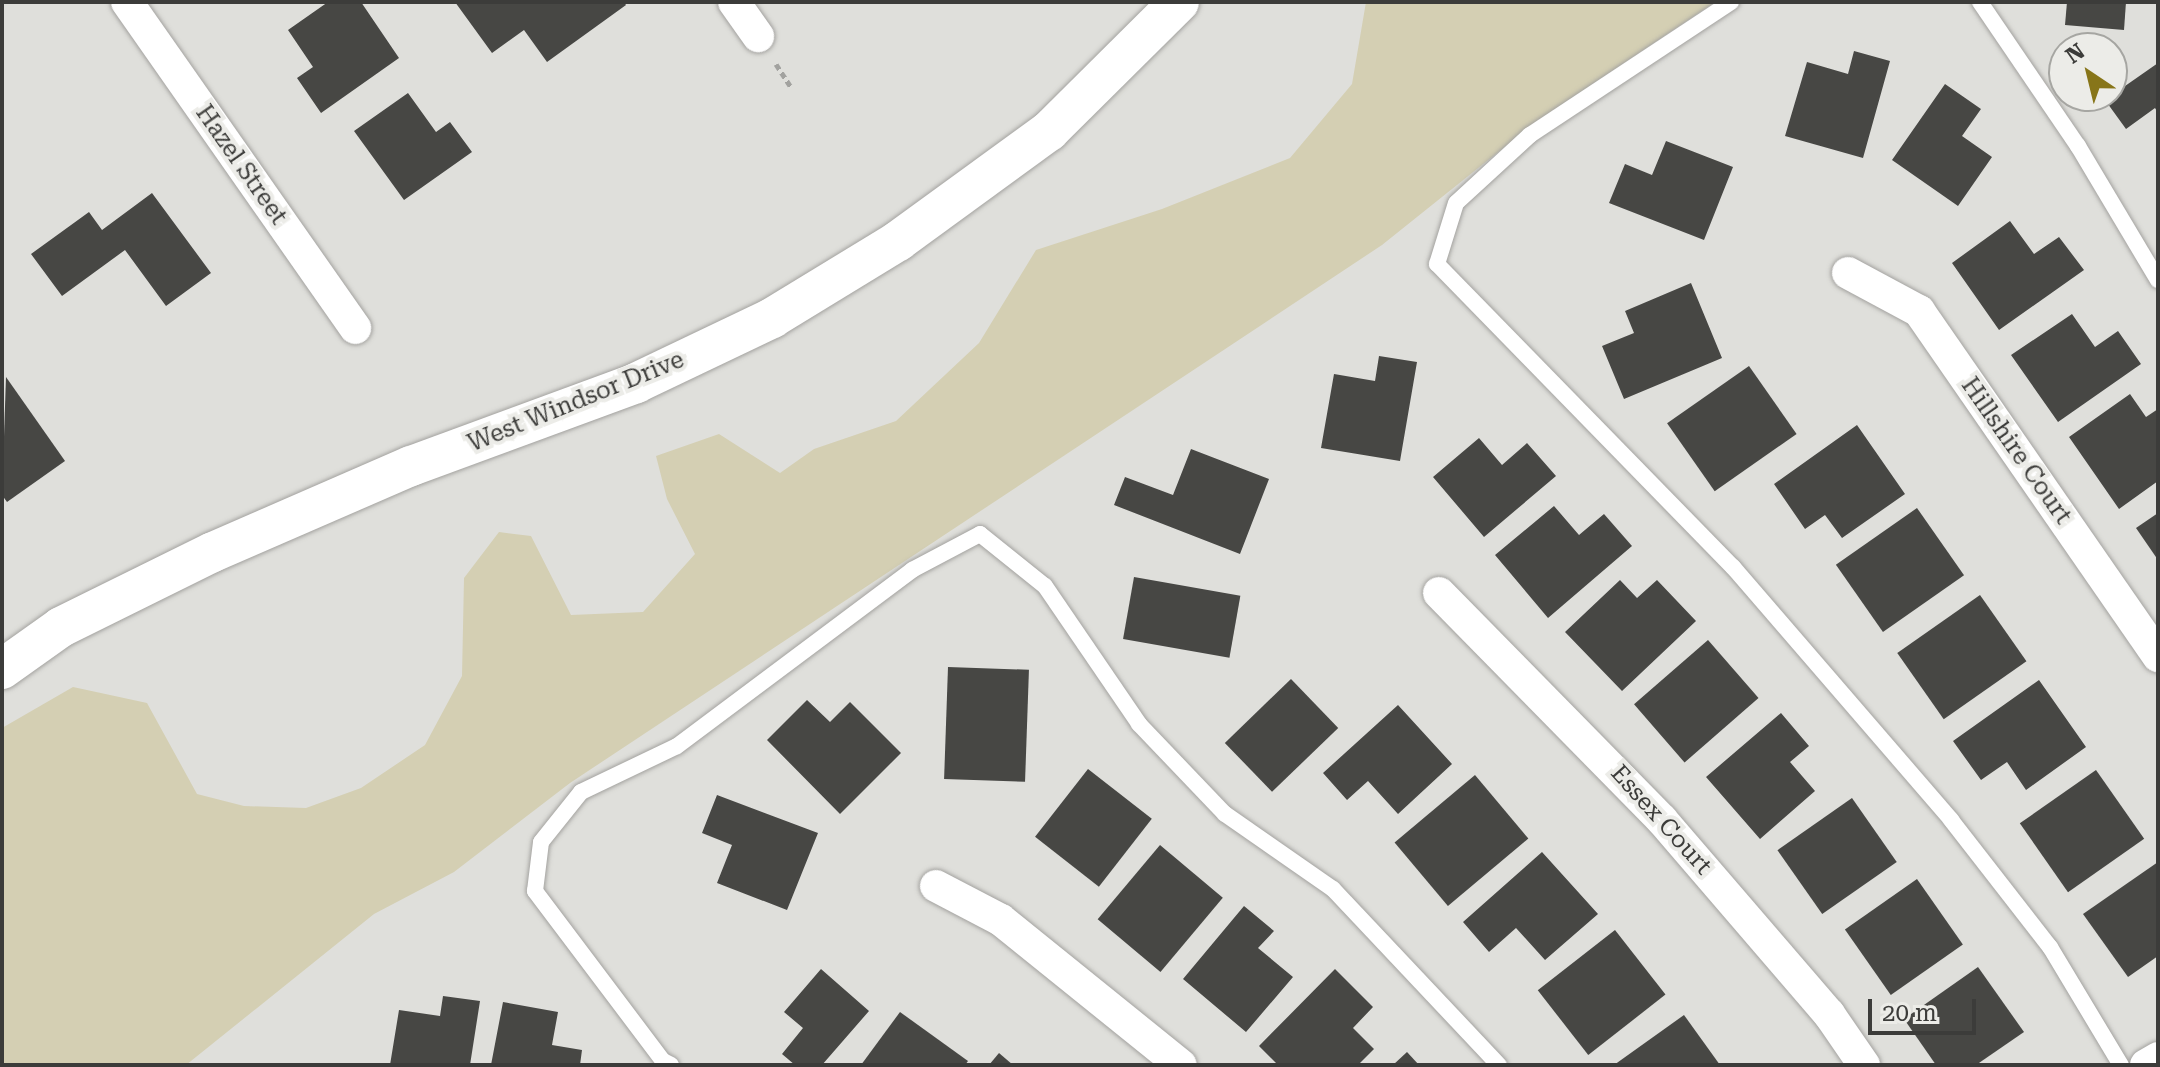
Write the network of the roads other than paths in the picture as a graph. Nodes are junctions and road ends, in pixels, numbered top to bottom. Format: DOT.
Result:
graph roads {
  1 [pos="127,2"];
  2 [pos="734,2"];
  3 [pos="1179,2"];
  4 [pos="1731,2"];
  5 [pos="1980,2"];
  6 [pos="758,36"];
  7 [pos="1848,273"];
  8 [pos="2158,280"];
  9 [pos="355,328"];
  10 [pos="1439,593"];
  11 [pos="2158,656"];
  12 [pos="2,669"];
  13 [pos="936,886"];
  14 [pos="2158,1058"];
  15 [pos="671,1065"];
  16 [pos="1181,1065"];
  17 [pos="1499,1065"];
  18 [pos="1864,1065"];
  19 [pos="2121,1065"];
  20 [pos="2146,1065"];
  1 -- 9 [label="street, Hazel Street"];
  2 -- 6 [label="street"];
  3 -- 12 [label="street, West Windsor Drive"];
  4 -- 19 [label="lane"];
  5 -- 8 [label="lane"];
  7 -- 11 [label="street, Hillshire Court"];
  10 -- 18 [label="street, Essex Court"];
  13 -- 16 [label="street"];
  14 -- 20 [label="street"];
  15 -- 17 [label="lane"];
}
